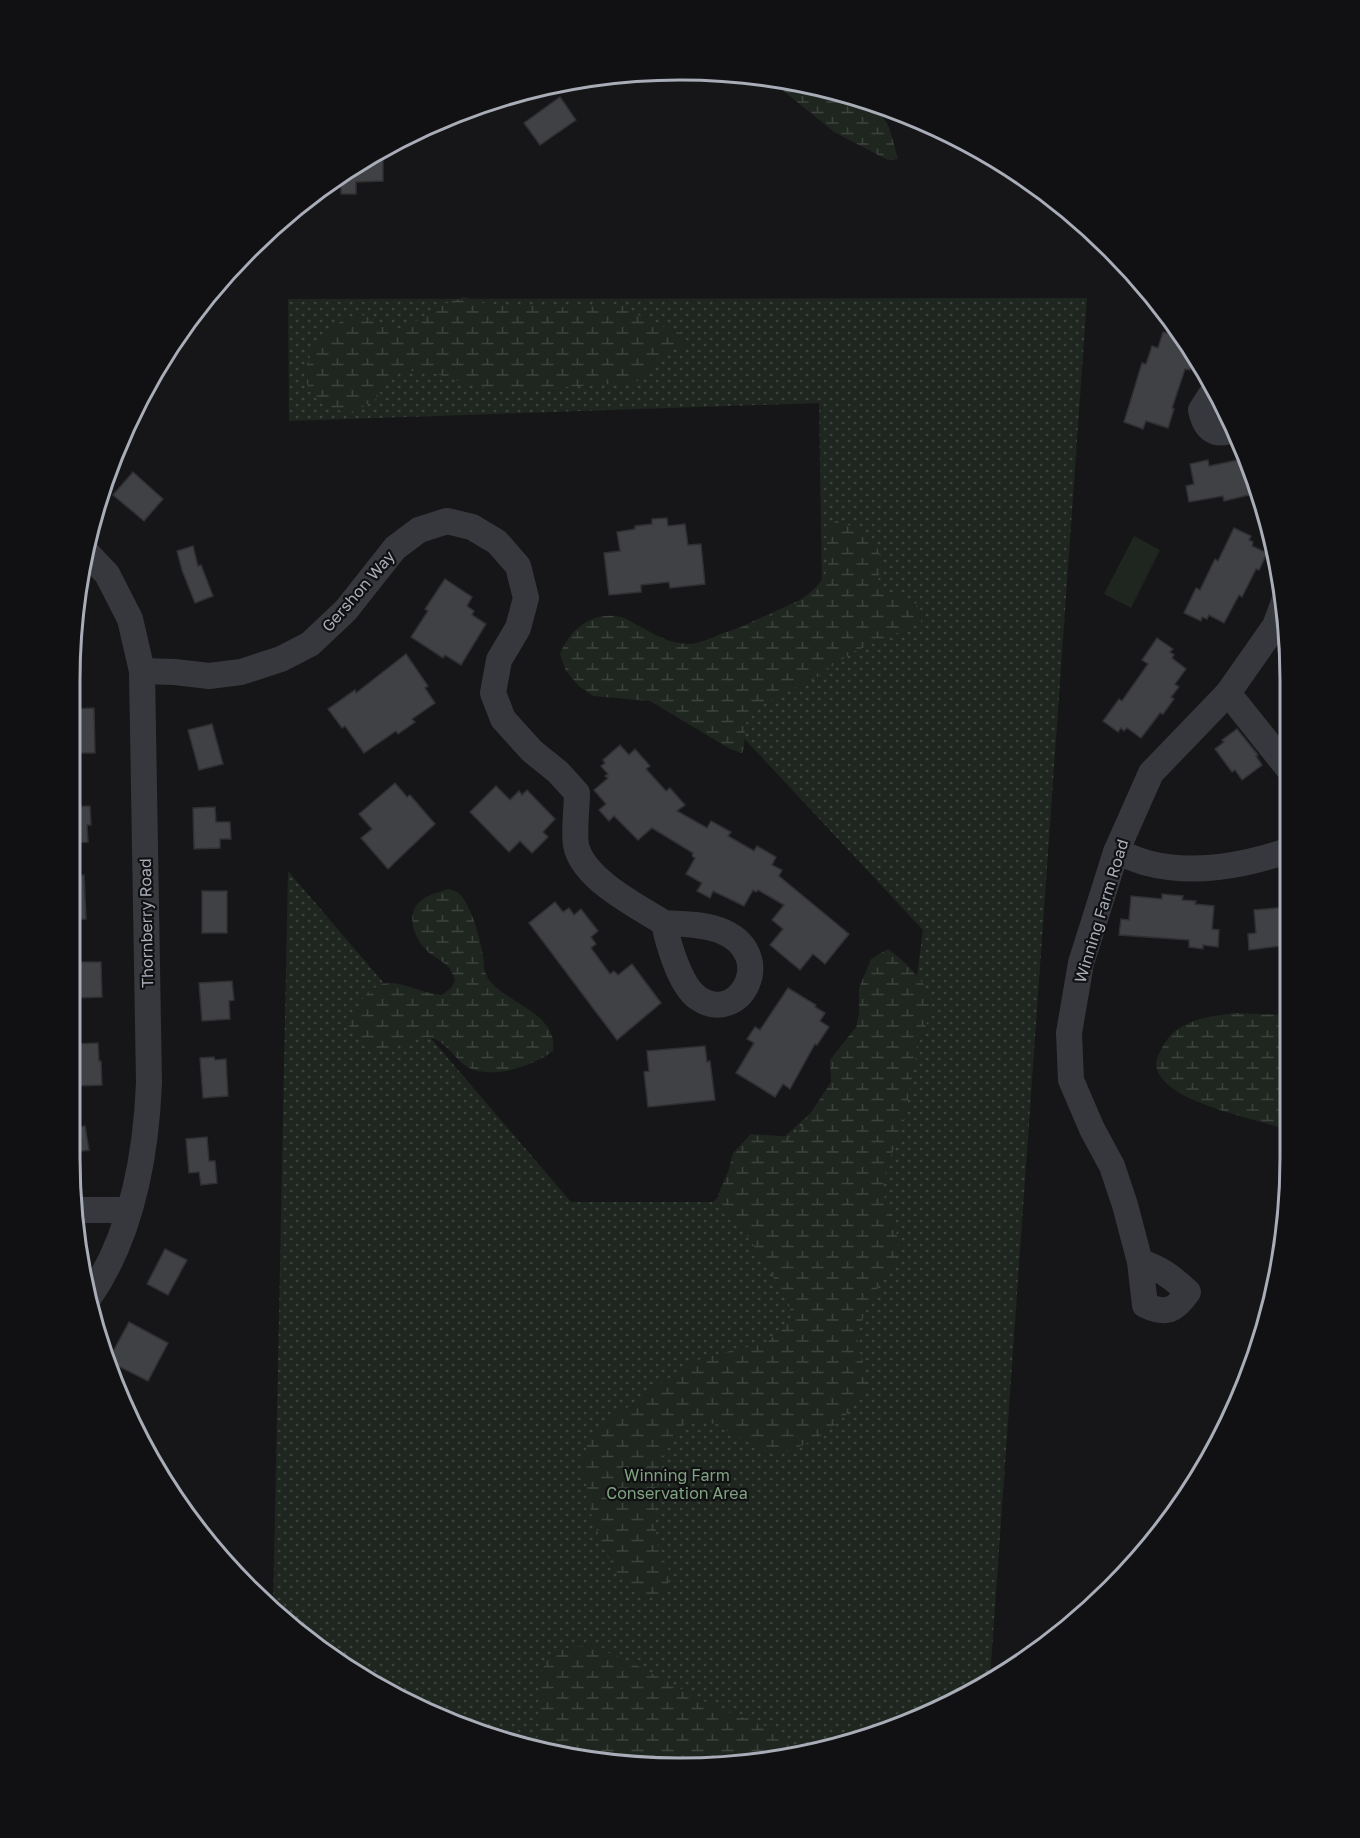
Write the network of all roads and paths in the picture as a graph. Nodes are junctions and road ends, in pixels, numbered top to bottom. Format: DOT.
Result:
graph roads {
  1 [pos="1209,397"];
  2 [pos="1227,432"];
  3 [pos="92,558"];
  4 [pos="1277,621"];
  5 [pos="142,671"];
  6 [pos="1228,693"];
  7 [pos="1280,758"];
  8 [pos="1116,852"];
  9 [pos="1280,853"];
  10 [pos="664,923"];
  11 [pos="82,1210"];
  12 [pos="129,1210"];
  13 [pos="1140,1262"];
  14 [pos="94,1288"];
  1 -- 2 [label="street"];
  3 -- 5 [label="street, Thornberry Road"];
  4 -- 6 [label="street, Winning Farm Road"];
  5 -- 10 [label="street, Gershon Way"];
  5 -- 12 [label="street, Thornberry Road"];
  6 -- 7 [label="street"];
  6 -- 8 [label="street, Winning Farm Road"];
  8 -- 9 [label="street"];
  8 -- 13 [label="street, Winning Farm Road"];
  11 -- 12 [label="street"];
  12 -- 14 [label="street, Thornberry Road"];
}
